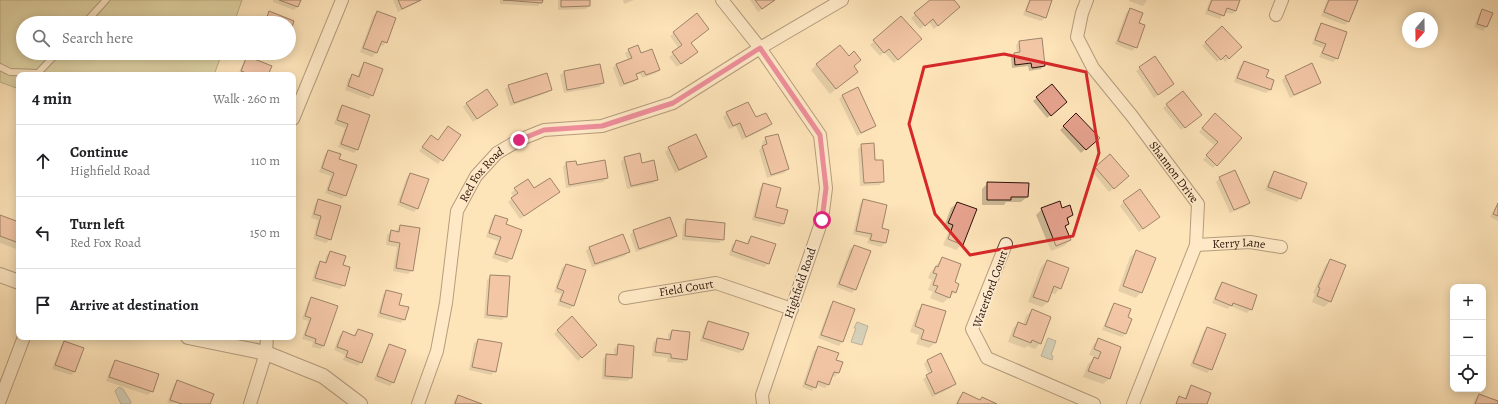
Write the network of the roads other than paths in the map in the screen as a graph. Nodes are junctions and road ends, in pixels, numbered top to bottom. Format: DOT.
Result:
graph roads {
  1 [pos="106,0"];
  2 [pos="342,0"];
  3 [pos="722,0"];
  4 [pos="842,0"];
  5 [pos="1087,0"];
  6 [pos="1282,0"];
  7 [pos="1276,15"];
  8 [pos="91,16"];
  9 [pos="760,48"];
  10 [pos="50,60"];
  11 [pos="0,68"];
  12 [pos="16,72"];
  13 [pos="39,72"];
  14 [pos="296,111"];
  15 [pos="1006,244"];
  16 [pos="1196,245"];
  17 [pos="1281,247"];
  18 [pos="0,274"];
  19 [pos="16,281"];
  20 [pos="625,298"];
  21 [pos="792,309"];
  22 [pos="23,340"];
  23 [pos="203,340"];
  24 [pos="267,340"];
  25 [pos="266,353"];
  26 [pos="0,400"];
  27 [pos="250,404"];
  28 [pos="360,404"];
  29 [pos="418,404"];
  30 [pos="764,404"];
  31 [pos="1094,404"];
  32 [pos="1133,404"];
  1 -- 8 [label="lane"];
  2 -- 14 [label="street"];
  3 -- 9 [label="street, Highfield Road"];
  4 -- 9 [label="street, Red Fox Road"];
  5 -- 16 [label="street, Shannon Drive"];
  6 -- 7 [label="street"];
  9 -- 21 [label="street, Highfield Road"];
  9 -- 29 [label="street, Red Fox Road"];
  10 -- 13 [label="lane"];
  11 -- 12 [label="lane"];
  15 -- 31 [label="street, Waterford Court"];
  16 -- 17 [label="street, Kerry Lane"];
  16 -- 32 [label="street, Shannon Drive"];
  18 -- 19 [label="street"];
  20 -- 21 [label="street, Field Court"];
  21 -- 30 [label="street, Highfield Road"];
  22 -- 26 [label="street"];
  23 -- 25 [label="street"];
  24 -- 25 [label="street"];
  25 -- 27 [label="street"];
  25 -- 28 [label="street"];
}
